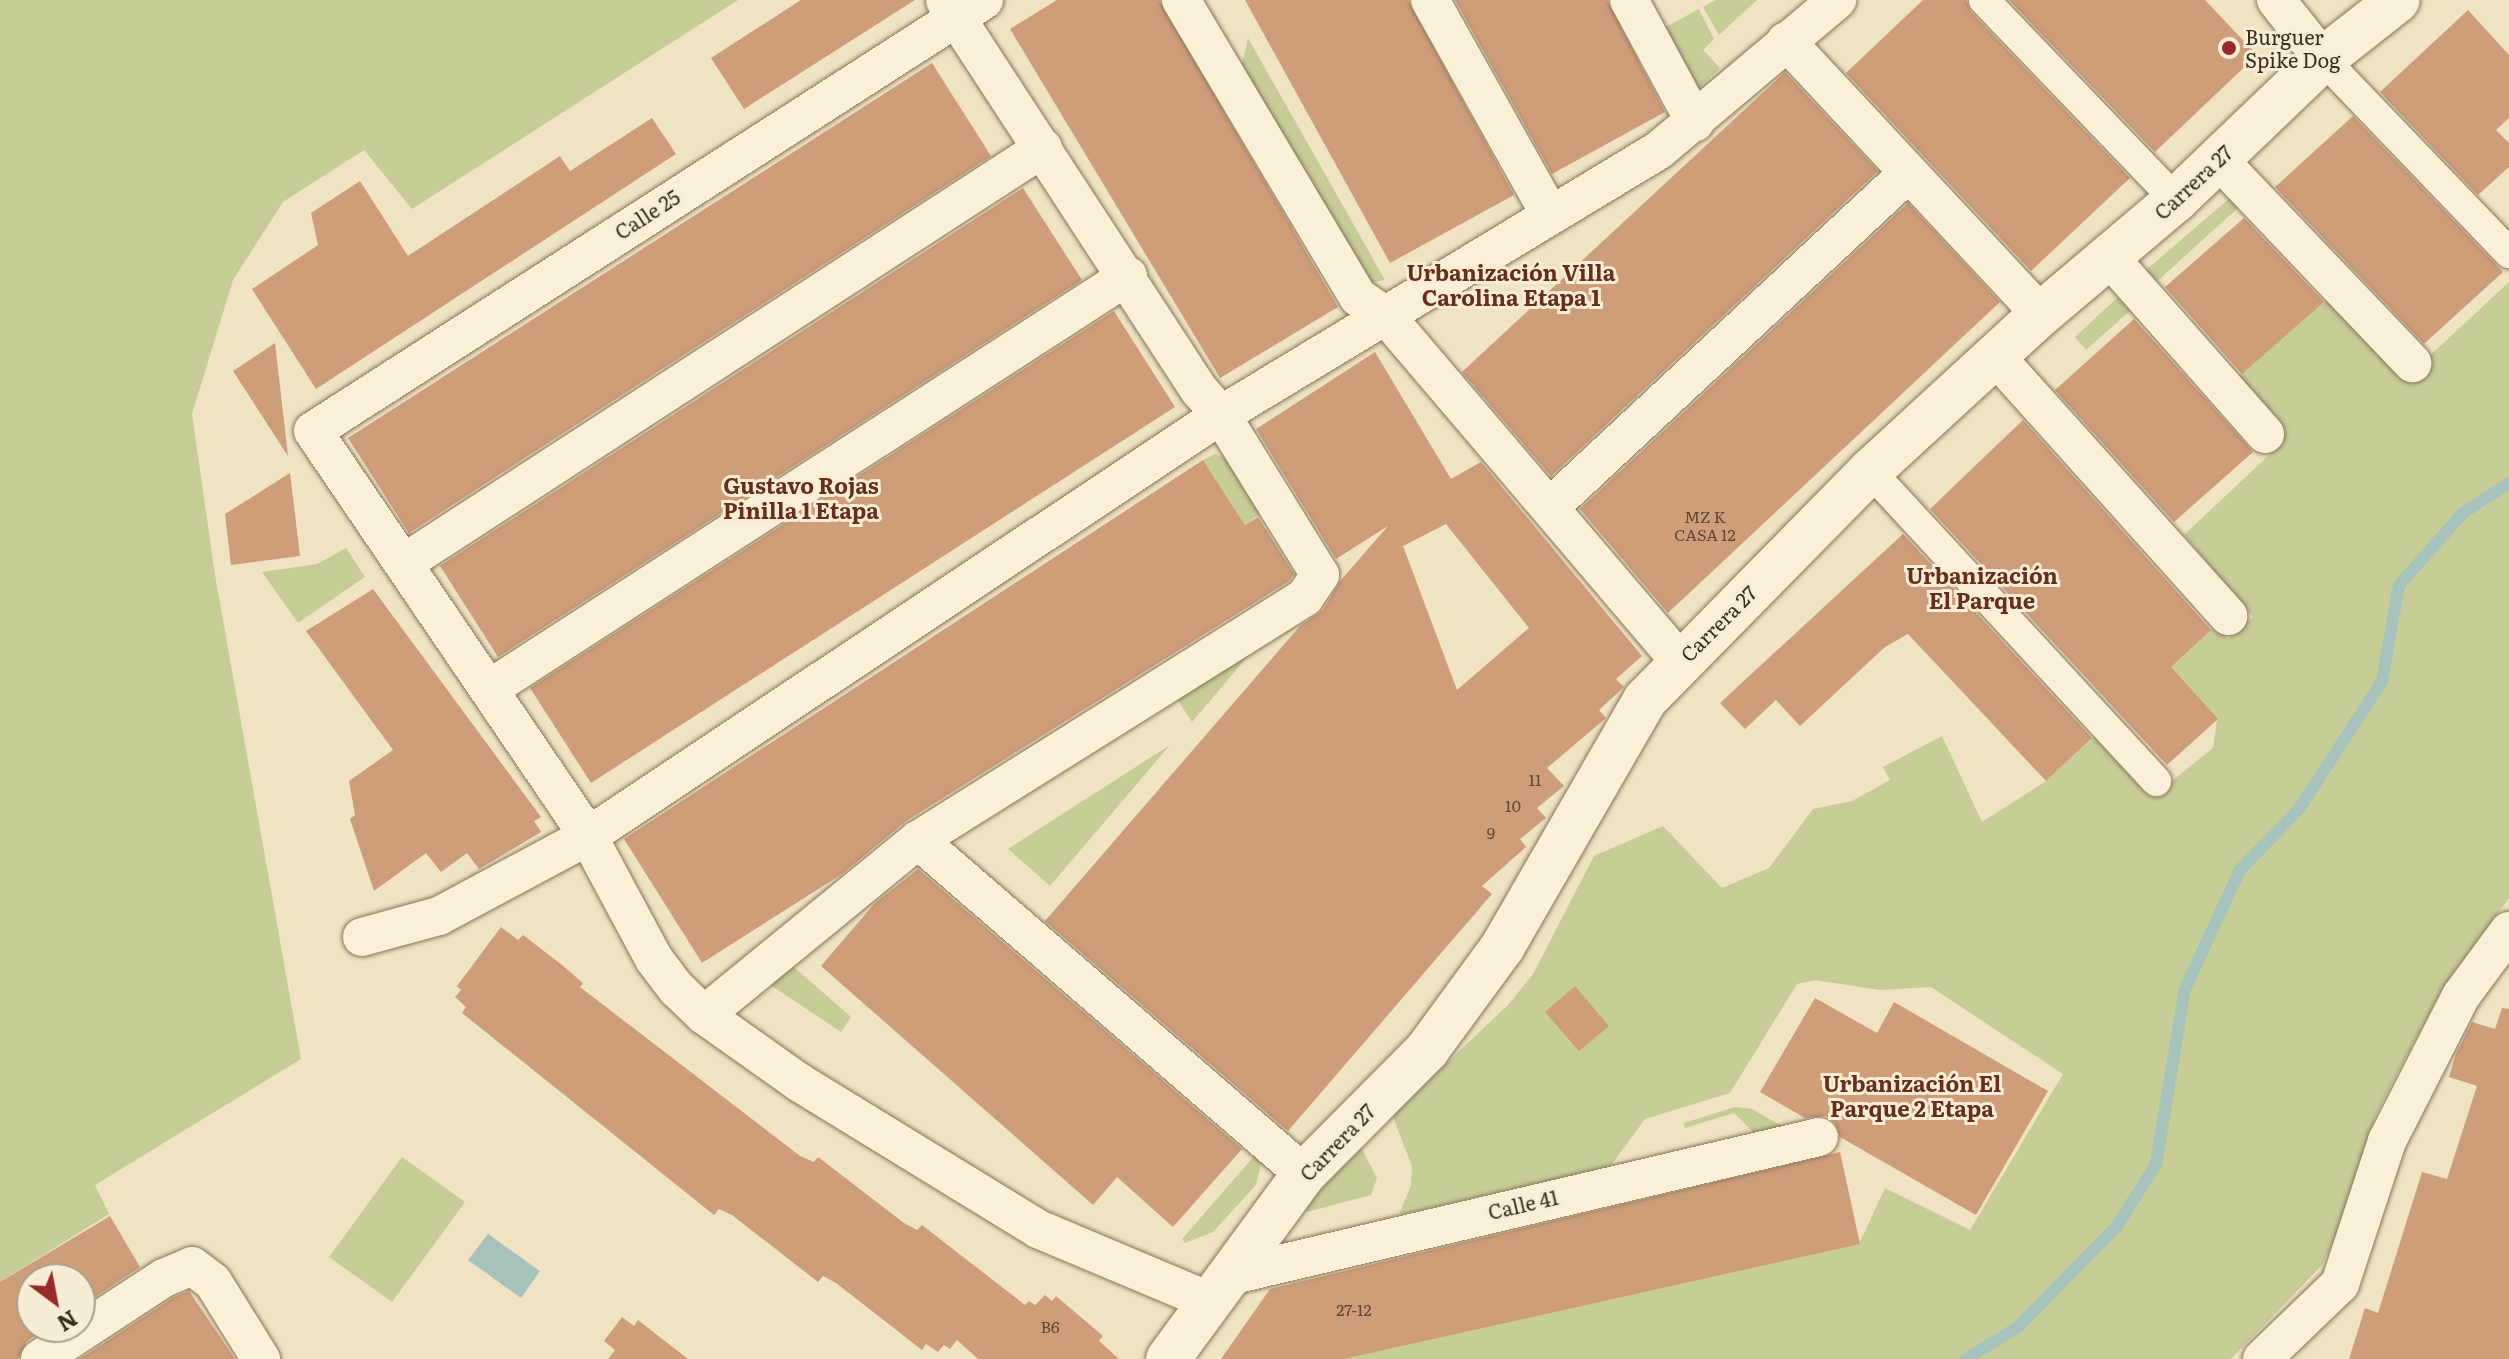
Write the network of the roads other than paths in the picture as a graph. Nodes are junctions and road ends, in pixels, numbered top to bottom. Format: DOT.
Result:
graph roads {
  1 [pos="1181,0"];
  2 [pos="1430,0"];
  3 [pos="1629,0"];
  4 [pos="1837,0"];
  5 [pos="1984,0"];
  6 [pos="2276,0"];
  7 [pos="2398,0"];
  8 [pos="961,6"];
  9 [pos="1786,41"];
  10 [pos="2323,59"];
  11 [pos="1695,122"];
  12 [pos="1043,148"];
  13 [pos="2218,159"];
  14 [pos="1908,173"];
  15 [pos="2176,200"];
  16 [pos="1549,213"];
  17 [pos="2509,253"];
  18 [pos="2109,257"];
  19 [pos="1128,276"];
  20 [pos="2041,314"];
  21 [pos="1386,316"];
  22 [pos="1996,357"];
  23 [pos="2412,363"];
  24 [pos="1221,415"];
  25 [pos="2265,434"];
  26 [pos="1870,471"];
  27 [pos="1550,507"];
  28 [pos="404,563"];
  29 [pos="2228,616"];
  30 [pos="1680,661"];
  31 [pos="489,689"];
  32 [pos="2156,781"];
  33 [pos="588,836"];
  34 [pos="918,840"];
  35 [pos="2509,931"];
  36 [pos="362,937"];
  37 [pos="704,1015"];
  38 [pos="1819,1137"];
  39 [pos="1304,1174"];
  40 [pos="1219,1288"];
  41 [pos="40,1359"];
  42 [pos="261,1359"];
  43 [pos="1168,1359"];
  44 [pos="2262,1359"];
  1 -- 21 [label="street"];
  2 -- 16 [label="street"];
  3 -- 11 [label="street"];
  4 -- 9 [label="street"];
  5 -- 15 [label="street"];
  6 -- 10 [label="street"];
  7 -- 10 [label="street, Carrera 27"];
  8 -- 12 [label="street"];
  8 -- 28 [label="street, Calle 25"];
  9 -- 11 [label="street"];
  9 -- 14 [label="street"];
  10 -- 13 [label="street, Carrera 27"];
  10 -- 17 [label="street"];
  11 -- 16 [label="street"];
  12 -- 19 [label="street"];
  12 -- 28 [label="street"];
  13 -- 15 [label="street, Carrera 27"];
  13 -- 23 [label="street"];
  14 -- 20 [label="street"];
  14 -- 27 [label="street"];
  15 -- 18 [label="street, Carrera 27"];
  16 -- 21 [label="street"];
  18 -- 20 [label="street, Carrera 27"];
  18 -- 25 [label="street"];
  19 -- 24 [label="street"];
  19 -- 31 [label="street"];
  20 -- 22 [label="street, Carrera 27"];
  21 -- 24 [label="street"];
  21 -- 27 [label="street"];
  22 -- 26 [label="street, Carrera 27"];
  22 -- 29 [label="street"];
  24 -- 33 [label="street"];
  24 -- 34 [label="street"];
  26 -- 30 [label="street, Carrera 27"];
  26 -- 32 [label="street"];
  27 -- 30 [label="street"];
  28 -- 31 [label="street"];
  30 -- 39 [label="street, Carrera 27"];
  31 -- 33 [label="street"];
  33 -- 36 [label="street"];
  33 -- 37 [label="street"];
  34 -- 37 [label="street"];
  34 -- 39 [label="street"];
  35 -- 44 [label="street"];
  37 -- 40 [label="street"];
  38 -- 40 [label="street, Calle 41"];
  39 -- 40 [label="street, Carrera 27"];
  40 -- 43 [label="street, Carrera 27"];
  41 -- 42 [label="street"];
}
